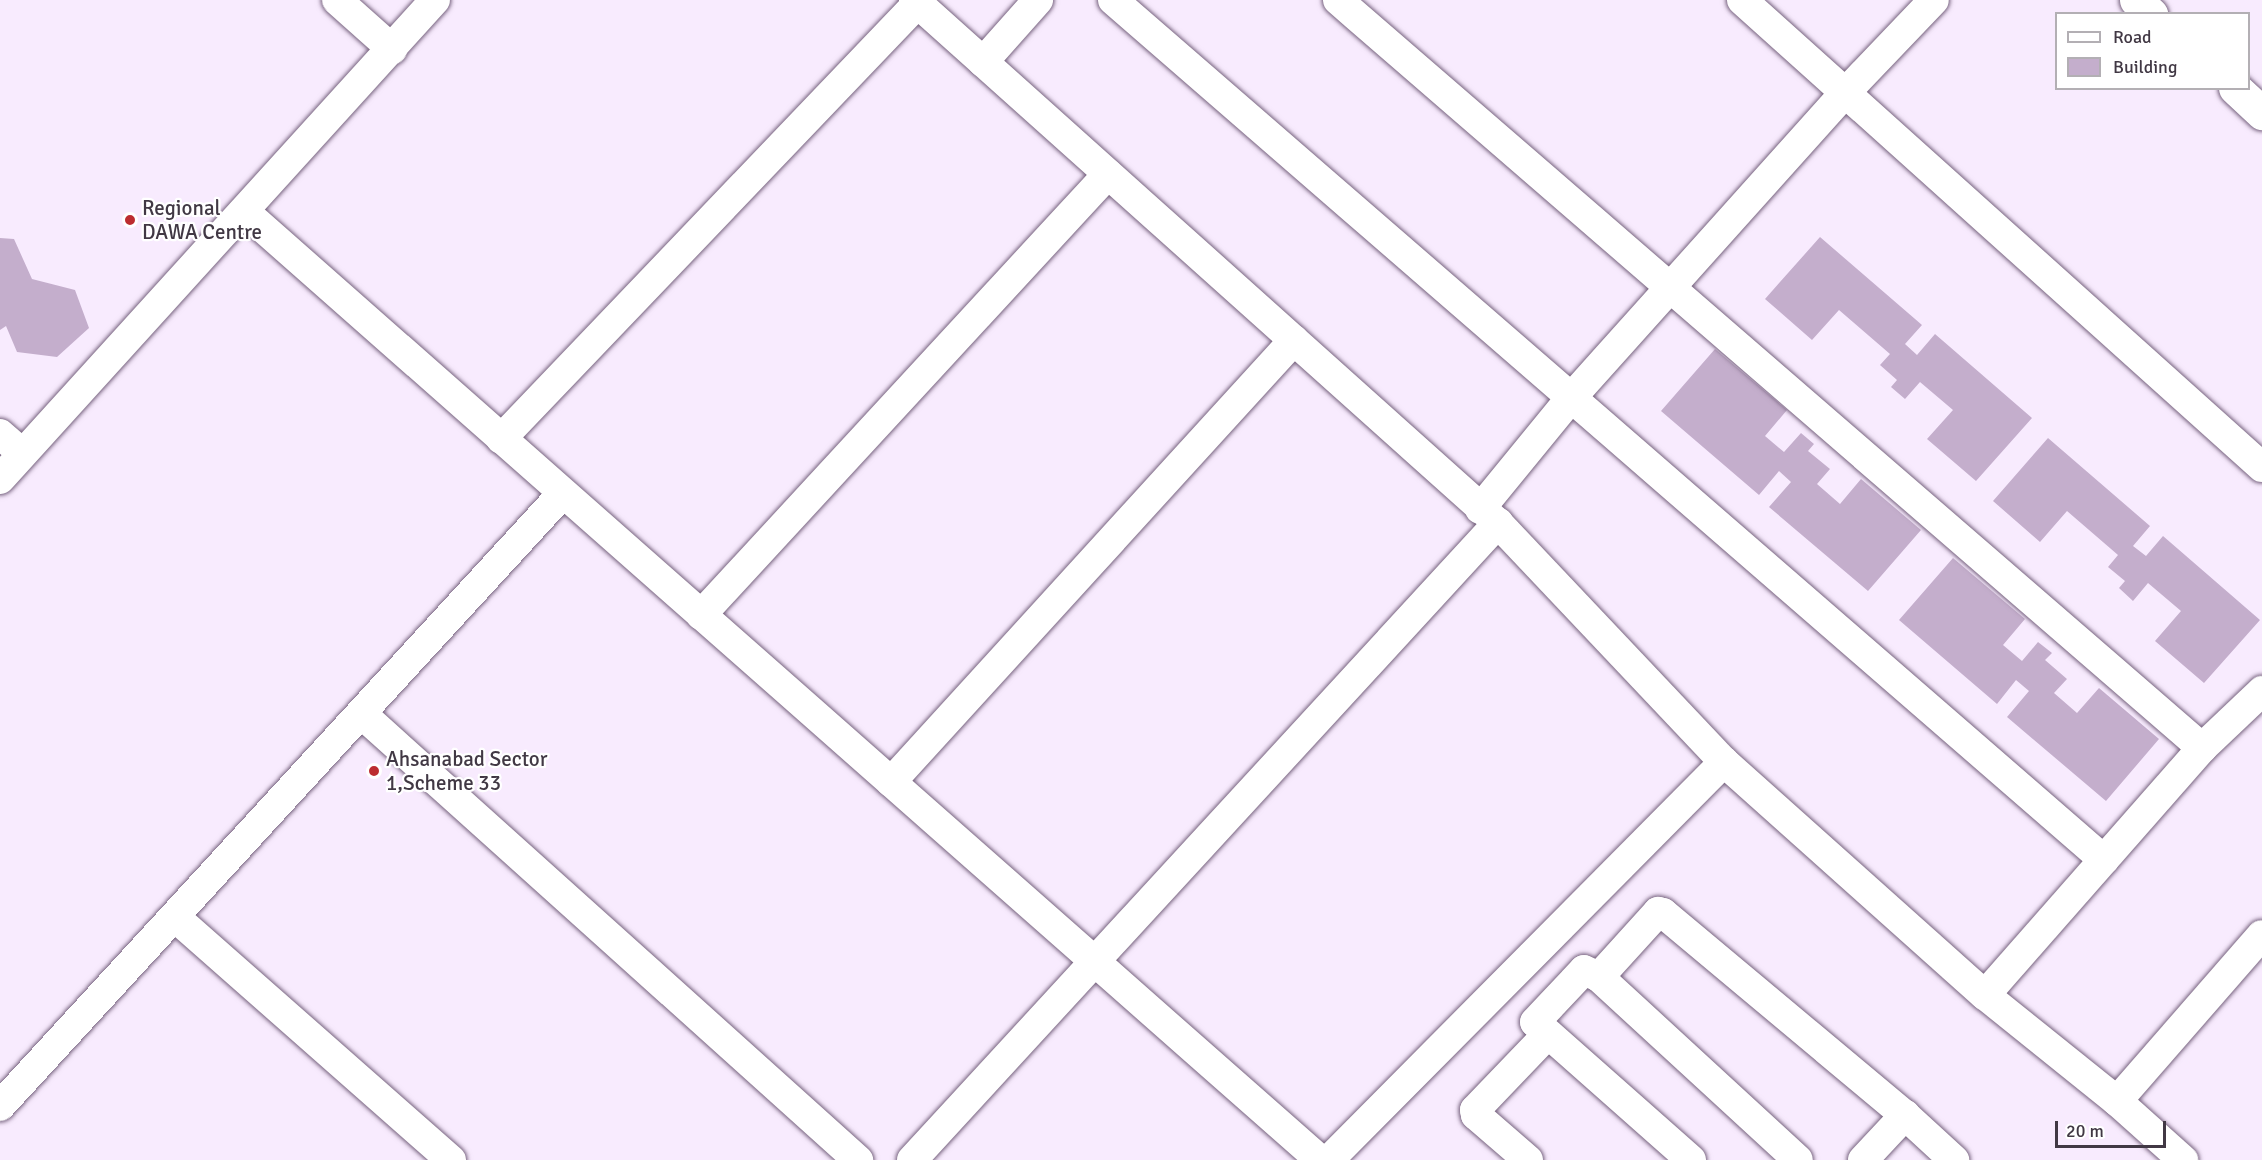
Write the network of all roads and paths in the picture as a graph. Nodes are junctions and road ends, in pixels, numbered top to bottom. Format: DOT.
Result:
graph roads {
  1 [pos="337,0"];
  2 [pos="435,0"];
  3 [pos="1038,0"];
  4 [pos="1113,0"];
  5 [pos="1338,0"];
  6 [pos="1742,0"];
  7 [pos="1934,0"];
  8 [pos="2136,0"];
  9 [pos="916,2"];
  10 [pos="2149,12"];
  11 [pos="392,49"];
  12 [pos="983,62"];
  13 [pos="2237,90"];
  14 [pos="1846,92"];
  15 [pos="2262,113"];
  16 [pos="1108,174"];
  17 [pos="245,212"];
  18 [pos="1672,288"];
  19 [pos="1294,340"];
  20 [pos="1571,398"];
  21 [pos="501,439"];
  22 [pos="11,444"];
  23 [pos="2262,467"];
  24 [pos="0,478"];
  25 [pos="563,493"];
  26 [pos="1489,516"];
  27 [pos="701,615"];
  28 [pos="2262,692"];
  29 [pos="363,715"];
  30 [pos="2202,748"];
  31 [pos="1724,762"];
  32 [pos="891,782"];
  33 [pos="2104,860"];
  34 [pos="175,917"];
  35 [pos="2262,935"];
  36 [pos="1095,962"];
  37 [pos="1599,977"];
  38 [pos="1985,995"];
  39 [pos="1547,1035"];
  40 [pos="2117,1101"];
  41 [pos="0,1106"];
  42 [pos="1905,1115"];
  43 [pos="452,1160"];
  44 [pos="858,1160"];
  45 [pos="912,1160"];
  46 [pos="1320,1160"];
  47 [pos="1329,1160"];
  48 [pos="1528,1160"];
  49 [pos="1690,1160"];
  50 [pos="1798,1160"];
  51 [pos="1863,1160"];
  52 [pos="1954,1160"];
  53 [pos="2182,1160"];
  1 -- 11 [label="street"];
  2 -- 11 [label="street"];
  3 -- 12 [label="street"];
  4 -- 20 [label="street"];
  5 -- 18 [label="street"];
  6 -- 14 [label="street"];
  7 -- 14 [label="street"];
  8 -- 10 [label="main road"];
  9 -- 12 [label="street"];
  9 -- 21 [label="street"];
  11 -- 17 [label="street"];
  12 -- 16 [label="street"];
  13 -- 15 [label="main road"];
  14 -- 18 [label="street"];
  14 -- 23 [label="street"];
  16 -- 19 [label="street"];
  16 -- 27 [label="street"];
  17 -- 21 [label="street"];
  17 -- 22 [label="street"];
  18 -- 20 [label="street"];
  18 -- 30 [label="street"];
  19 -- 26 [label="street"];
  19 -- 32 [label="street"];
  20 -- 26 [label="street"];
  20 -- 33 [label="street"];
  21 -- 25 [label="street"];
  22 -- 24 [label="street"];
  25 -- 27 [label="street"];
  25 -- 29 [label="street"];
  26 -- 31 [label="street"];
  26 -- 36 [label="street"];
  27 -- 32 [label="street"];
  28 -- 30 [label="street"];
  29 -- 34 [label="street"];
  29 -- 44 [label="street"];
  30 -- 33 [label="street"];
  31 -- 38 [label="street"];
  31 -- 47 [label="street"];
  32 -- 36 [label="street"];
  33 -- 38 [label="street"];
  34 -- 41 [label="street"];
  34 -- 43 [label="street"];
  35 -- 40 [label="street"];
  36 -- 45 [label="street"];
  36 -- 46 [label="street"];
  37 -- 39 [label="street"];
  37 -- 42 [label="street"];
  37 -- 50 [label="street"];
  38 -- 40 [label="street"];
  39 -- 48 [label="street"];
  39 -- 49 [label="street"];
  40 -- 53 [label="street"];
  42 -- 51 [label="street"];
  42 -- 52 [label="street"];
}
